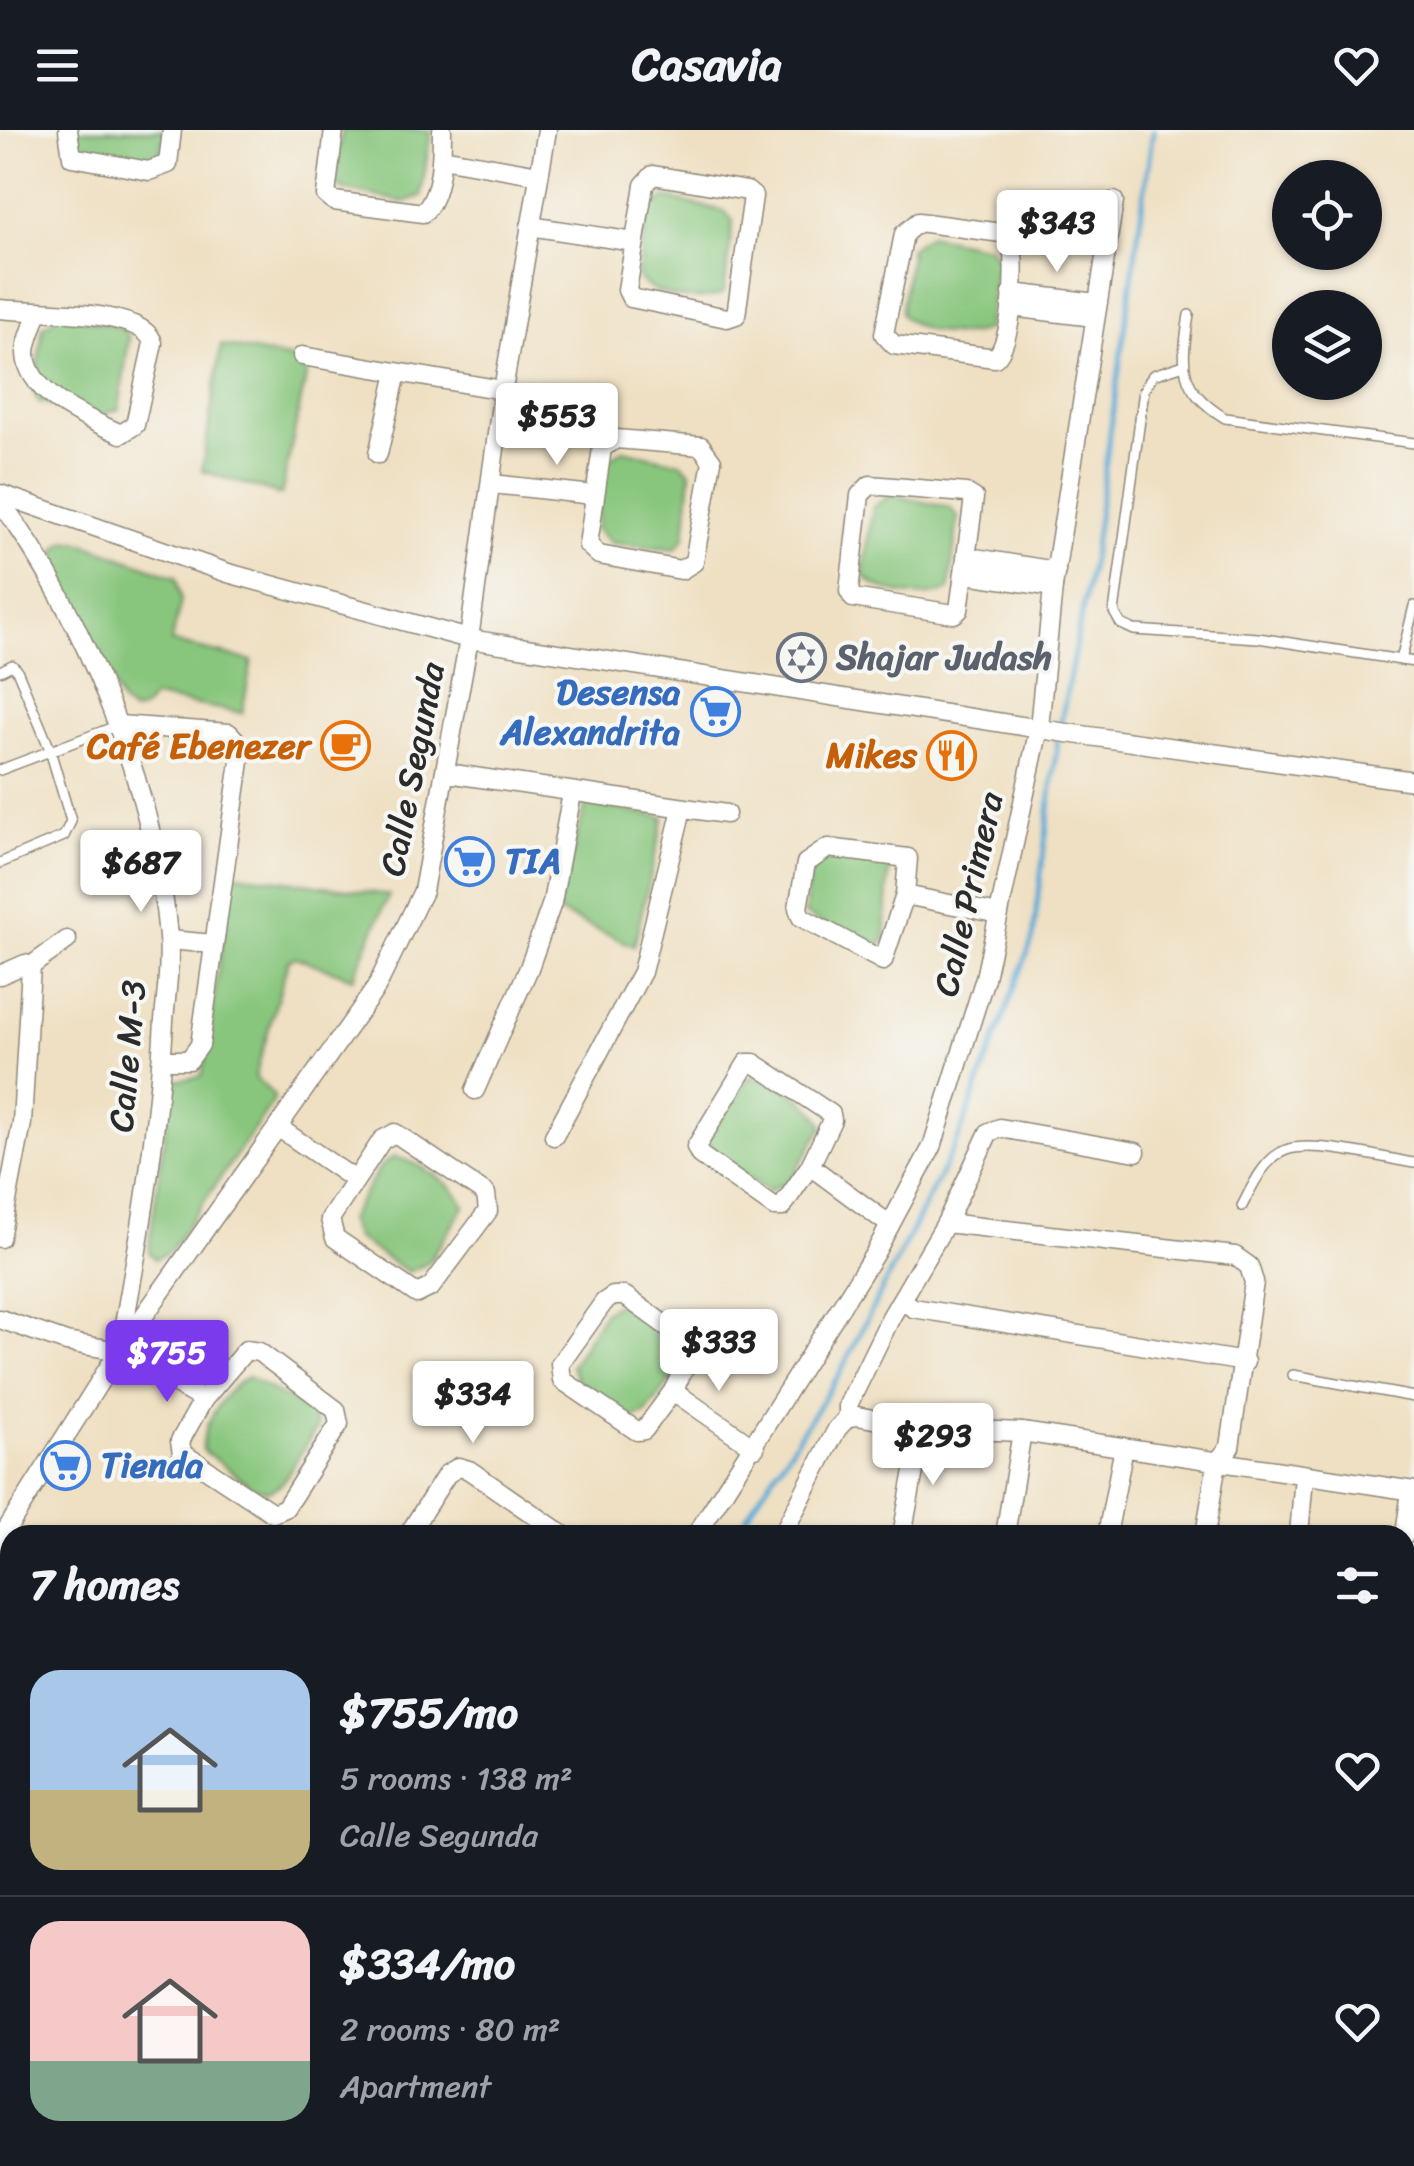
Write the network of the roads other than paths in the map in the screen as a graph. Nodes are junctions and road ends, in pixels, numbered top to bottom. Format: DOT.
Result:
graph roads {
  1 [pos="68,130"];
  2 [pos="172,130"];
  3 [pos="334,130"];
  4 [pos="442,130"];
  5 [pos="547,130"];
  6 [pos="442,158"];
  7 [pos="539,175"];
  8 [pos="1114,201"];
  9 [pos="530,226"];
  10 [pos="634,242"];
  11 [pos="1011,300"];
  12 [pos="0,309"];
  13 [pos="1095,310"];
  14 [pos="37,314"];
  15 [pos="1189,316"];
  16 [pos="302,356"];
  17 [pos="1180,366"];
  18 [pos="397,372"];
  19 [pos="503,390"];
  20 [pos="1414,443"];
  21 [pos="378,454"];
  22 [pos="492,484"];
  23 [pos="593,495"];
  24 [pos="0,497"];
  25 [pos="968,566"];
  26 [pos="1055,579"];
  27 [pos="1414,606"];
  28 [pos="469,639"];
  29 [pos="1401,660"];
  30 [pos="1414,662"];
  31 [pos="0,670"];
  32 [pos="119,724"];
  33 [pos="1039,728"];
  34 [pos="49,748"];
  35 [pos="0,770"];
  36 [pos="446,773"];
  37 [pos="1414,781"];
  38 [pos="572,793"];
  39 [pos="682,809"];
  40 [pos="726,814"];
  41 [pos="0,863"];
  42 [pos="905,895"];
  43 [pos="999,914"];
  44 [pos="67,940"];
  45 [pos="169,940"];
  46 [pos="214,944"];
  47 [pos="31,966"];
  48 [pos="0,974"];
  49 [pos="162,1060"];
  50 [pos="475,1090"];
  51 [pos="279,1128"];
  52 [pos="554,1136"];
  53 [pos="1136,1152"];
  54 [pos="1414,1163"];
  55 [pos="810,1166"];
  56 [pos="355,1180"];
  57 [pos="1242,1206"];
  58 [pos="946,1223"];
  59 [pos="890,1225"];
  60 [pos="0,1238"];
  61 [pos="904,1301"];
  62 [pos="0,1319"];
  63 [pos="119,1350"];
  64 [pos="1245,1362"];
  65 [pos="1293,1375"];
  66 [pos="673,1391"];
  67 [pos="1414,1397"];
  68 [pos="202,1400"];
  69 [pos="848,1417"];
  70 [pos="922,1428"];
  71 [pos="1022,1432"];
  72 [pos="754,1448"];
  73 [pos="1124,1448"];
  74 [pos="1218,1462"];
  75 [pos="1304,1476"];
  76 [pos="1412,1491"];
  77 [pos="9,1525"];
  78 [pos="414,1525"];
  79 [pos="549,1525"];
  80 [pos="703,1525"];
  81 [pos="787,1525"];
  82 [pos="904,1525"];
  83 [pos="1007,1525"];
  84 [pos="1109,1525"];
  85 [pos="1208,1525"];
  86 [pos="1300,1525"];
  87 [pos="1407,1525"];
  1 -- 2 [label="street"];
  3 -- 6 [label="street"];
  4 -- 6 [label="street"];
  5 -- 7 [label="street, Calle Segunda"];
  6 -- 7 [label="street"];
  7 -- 9 [label="street, Calle Segunda"];
  8 -- 13 [label="street, Calle Primera"];
  9 -- 10 [label="street"];
  9 -- 19 [label="street, Calle Segunda"];
  10 -- 10 [label="street"];
  11 -- 11 [label="street"];
  11 -- 13 [label="street"];
  12 -- 14 [label="street"];
  13 -- 26 [label="street, Calle Primera"];
  14 -- 14 [label="street"];
  15 -- 17 [label="lane"];
  16 -- 18 [label="street"];
  17 -- 20 [label="lane"];
  17 -- 29 [label="lane"];
  18 -- 19 [label="street"];
  18 -- 21 [label="street"];
  19 -- 22 [label="street, Calle Segunda"];
  22 -- 23 [label="street"];
  22 -- 28 [label="street, Calle Segunda"];
  23 -- 23 [label="street"];
  24 -- 28 [label="street"];
  24 -- 32 [label="street, Calle M-3"];
  25 -- 25 [label="street"];
  25 -- 26 [label="street"];
  26 -- 33 [label="street, Calle Primera"];
  27 -- 29 [label="lane"];
  28 -- 33 [label="street"];
  28 -- 36 [label="street, Calle Segunda"];
  29 -- 30 [label="lane"];
  31 -- 34 [label="lane"];
  32 -- 34 [label="lane"];
  32 -- 45 [label="street, Calle M-3"];
  32 -- 46 [label="street"];
  33 -- 37 [label="street"];
  33 -- 43 [label="street, Calle Primera"];
  34 -- 35 [label="lane"];
  34 -- 41 [label="lane"];
  36 -- 38 [label="street"];
  36 -- 51 [label="street, Calle Segunda"];
  38 -- 39 [label="street"];
  38 -- 50 [label="street"];
  39 -- 40 [label="street"];
  39 -- 52 [label="street"];
  42 -- 42 [label="street"];
  42 -- 43 [label="street"];
  43 -- 59 [label="street, Calle Primera"];
  44 -- 47 [label="street"];
  45 -- 46 [label="street"];
  45 -- 49 [label="street, Calle M-3"];
  46 -- 49 [label="street"];
  47 -- 48 [label="street"];
  47 -- 60 [label="street"];
  49 -- 63 [label="street, Calle M-3"];
  51 -- 56 [label="street"];
  51 -- 63 [label="street, Calle Segunda"];
  53 -- 58 [label="street"];
  54 -- 57 [label="lane"];
  55 -- 55 [label="street"];
  55 -- 59 [label="street"];
  56 -- 56 [label="street"];
  58 -- 61 [label="street"];
  58 -- 64 [label="street"];
  59 -- 72 [label="street, Calle Primera"];
  61 -- 64 [label="street"];
  61 -- 69 [label="street"];
  62 -- 63 [label="street"];
  63 -- 68 [label="street"];
  63 -- 77 [label="street, Calle Segunda"];
  64 -- 74 [label="street"];
  65 -- 67 [label="lane"];
  66 -- 66 [label="street"];
  66 -- 72 [label="street"];
  68 -- 68 [label="street"];
  69 -- 70 [label="street"];
  69 -- 81 [label="street"];
  70 -- 71 [label="street"];
  70 -- 82 [label="street"];
  71 -- 73 [label="street"];
  71 -- 83 [label="street"];
  72 -- 80 [label="street, Calle Primera"];
  73 -- 74 [label="street"];
  73 -- 84 [label="street"];
  74 -- 75 [label="street"];
  74 -- 85 [label="street"];
  75 -- 76 [label="street"];
  75 -- 86 [label="street"];
  76 -- 87 [label="street"];
  78 -- 79 [label="street"];
}
